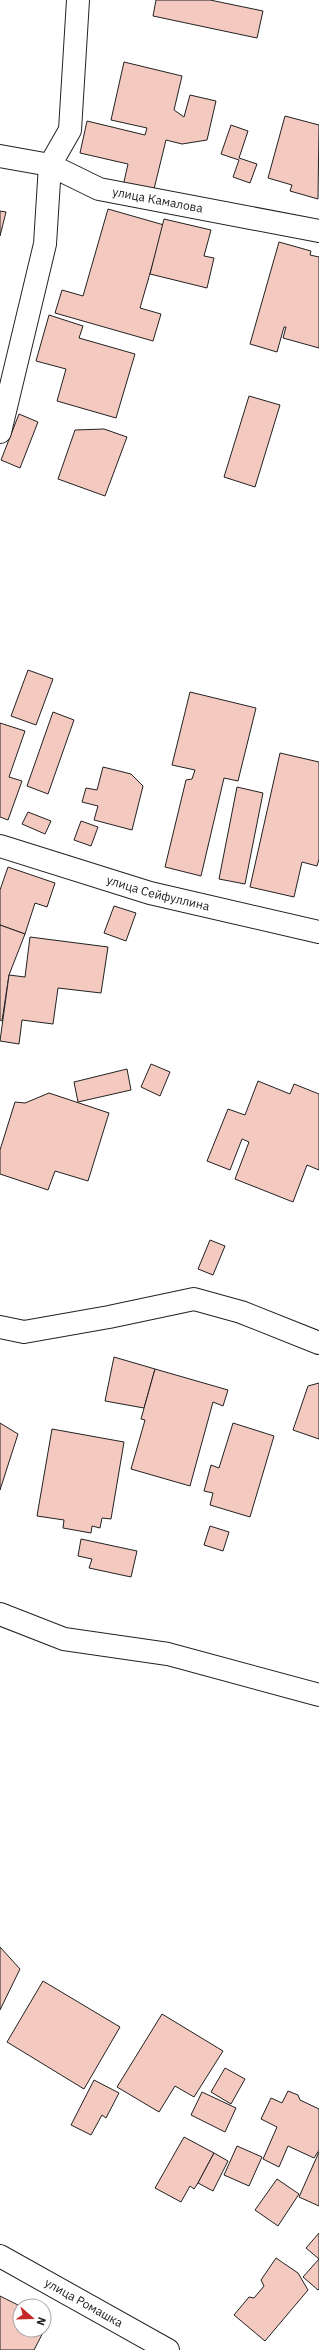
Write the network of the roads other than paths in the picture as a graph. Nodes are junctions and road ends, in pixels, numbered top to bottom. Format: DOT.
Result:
graph roads {
  1 [pos="78,0"];
  2 [pos="0,156"];
  3 [pos="50,165"];
  4 [pos="319,231"];
  5 [pos="0,432"];
  6 [pos="0,846"];
  7 [pos="319,932"];
  8 [pos="0,1327"];
  9 [pos="319,1343"];
  10 [pos="0,1614"];
  11 [pos="319,1695"];
  12 [pos="0,2256"];
  13 [pos="168,2350"];
  1 -- 3 [label="street"];
  2 -- 3 [label="street, улица Камалова"];
  3 -- 4 [label="street, улица Камалова"];
  3 -- 5 [label="street"];
  6 -- 7 [label="street, улица Сейфуллина"];
  8 -- 9 [label="street"];
  10 -- 11 [label="street"];
  12 -- 13 [label="street, улица Ромашка"];
}
